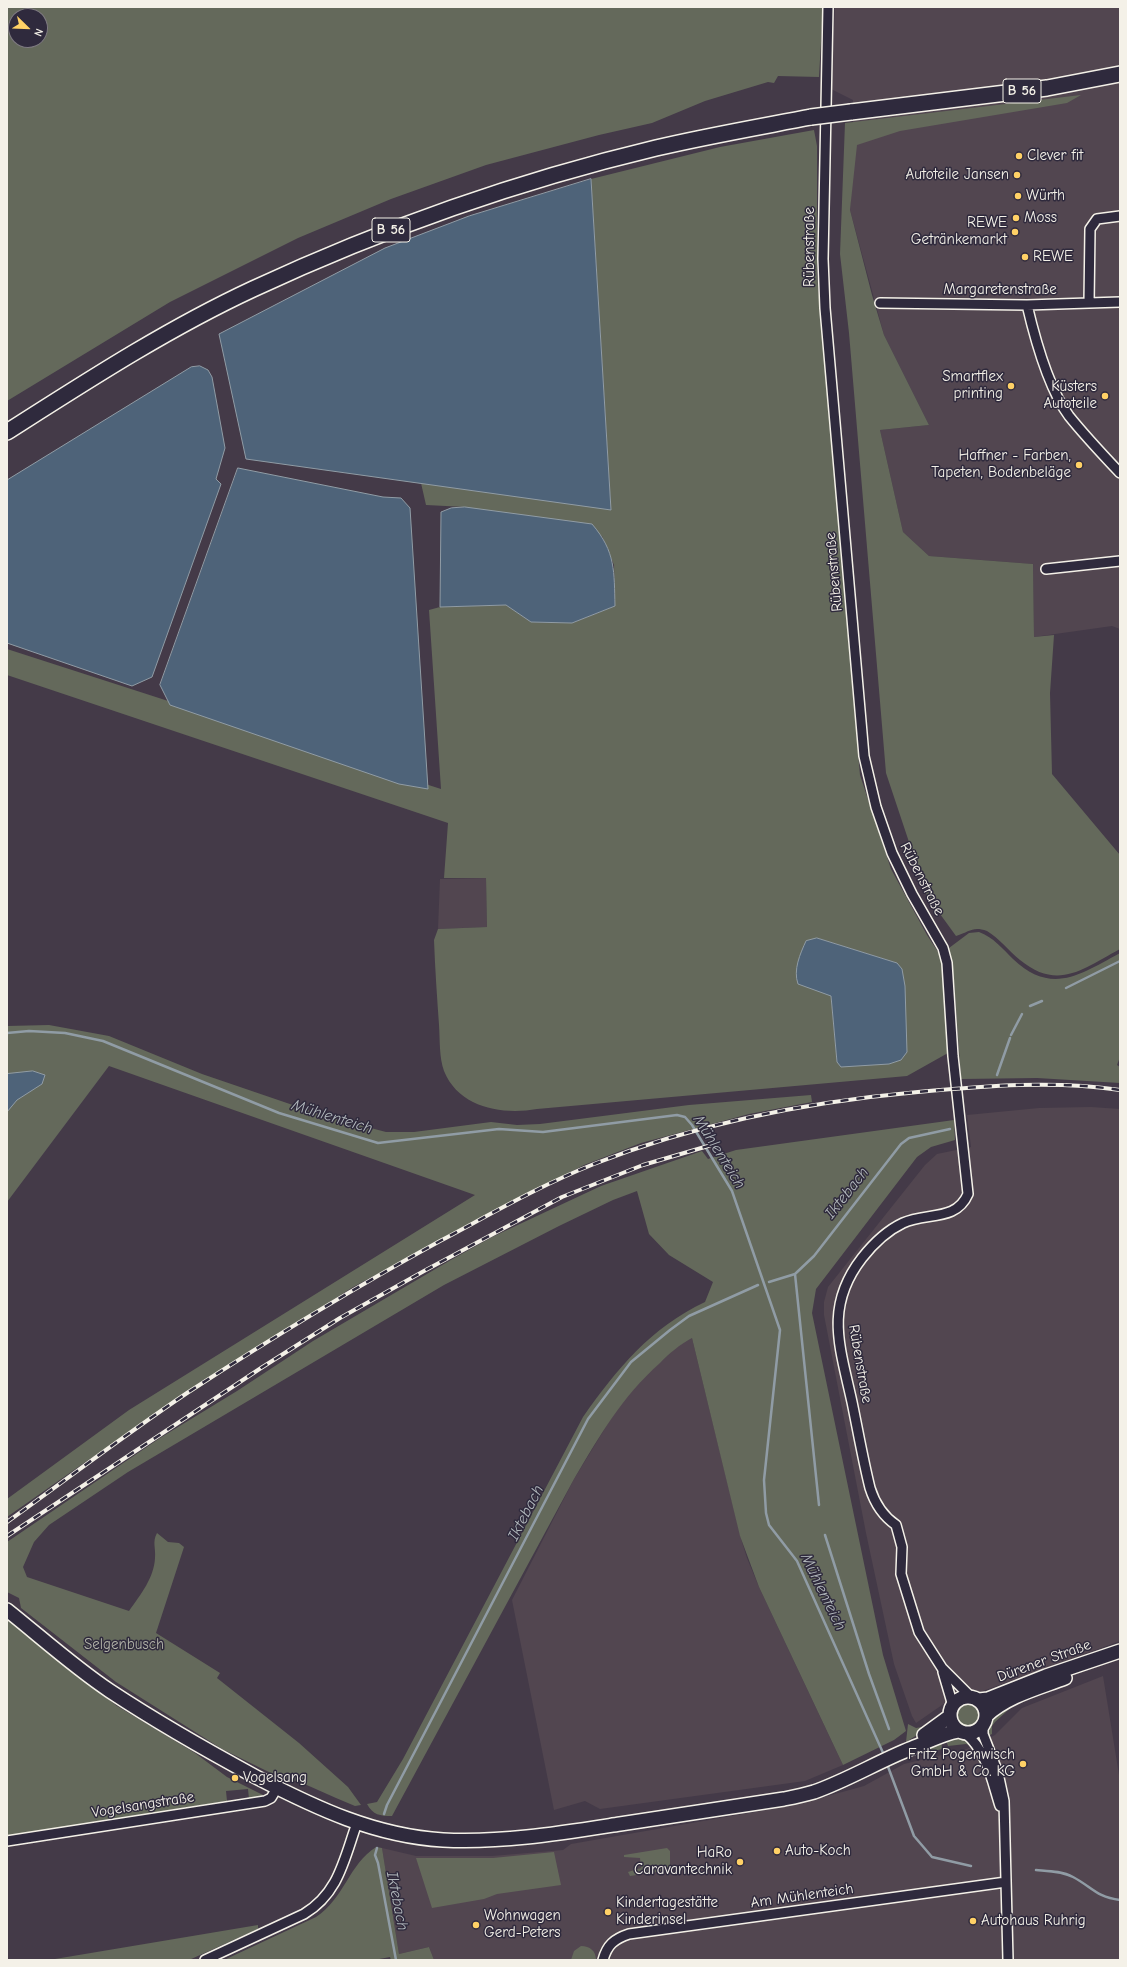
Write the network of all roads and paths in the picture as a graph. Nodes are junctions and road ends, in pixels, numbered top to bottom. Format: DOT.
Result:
graph roads {
  1 [pos="828,7"];
  2 [pos="1120,74"];
  3 [pos="1120,216"];
  4 [pos="1120,302"];
  5 [pos="880,303"];
  6 [pos="1089,303"];
  7 [pos="1027,305"];
  8 [pos="7,432"];
  9 [pos="1120,474"];
  10 [pos="1120,561"];
  11 [pos="1046,569"];
  12 [pos="7,1610"];
  13 [pos="1120,1651"];
  14 [pos="1120,1657"];
  15 [pos="942,1668"];
  16 [pos="974,1699"];
  17 [pos="952,1711"];
  18 [pos="985,1721"];
  19 [pos="962,1732"];
  20 [pos="894,1754"];
  21 [pos="277,1788"];
  22 [pos="357,1823"];
  23 [pos="1006,1823"];
  24 [pos="7,1841"];
  25 [pos="1006,1882"];
  26 [pos="205,1960"];
  27 [pos="603,1960"];
  28 [pos="1008,1960"];
  1 -- 15 [label="street, Rübenstraße"];
  2 -- 8 [label="main road, B 56, bridge"];
  3 -- 6 [label="street"];
  4 -- 6 [label="street, Margaretenstraße"];
  5 -- 7 [label="street, Margaretenstraße"];
  6 -- 7 [label="street, Margaretenstraße"];
  7 -- 9 [label="street"];
  10 -- 11 [label="street"];
  12 -- 21 [label="main road"];
  13 -- 16 [label="main road, Dürener Straße"];
  14 -- 18 [label="main road, Dürener Straße"];
  15 -- 16 [label="street, Rübenstraße"];
  15 -- 17 [label="street, Rübenstraße"];
  16 -- 17 [label="main road"];
  16 -- 18 [label="main road"];
  17 -- 19 [label="main road"];
  17 -- 20 [label="main road"];
  18 -- 19 [label="main road"];
  18 -- 23 [label="street"];
  19 -- 20 [label="main road"];
  19 -- 23 [label="street"];
  20 -- 22 [label="main road"];
  21 -- 22 [label="main road"];
  21 -- 24 [label="street, Vogelsangstraße"];
  22 -- 26 [label="street"];
  23 -- 25 [label="street"];
  25 -- 27 [label="street, Am Mühlenteich"];
  25 -- 28 [label="street"];
}
